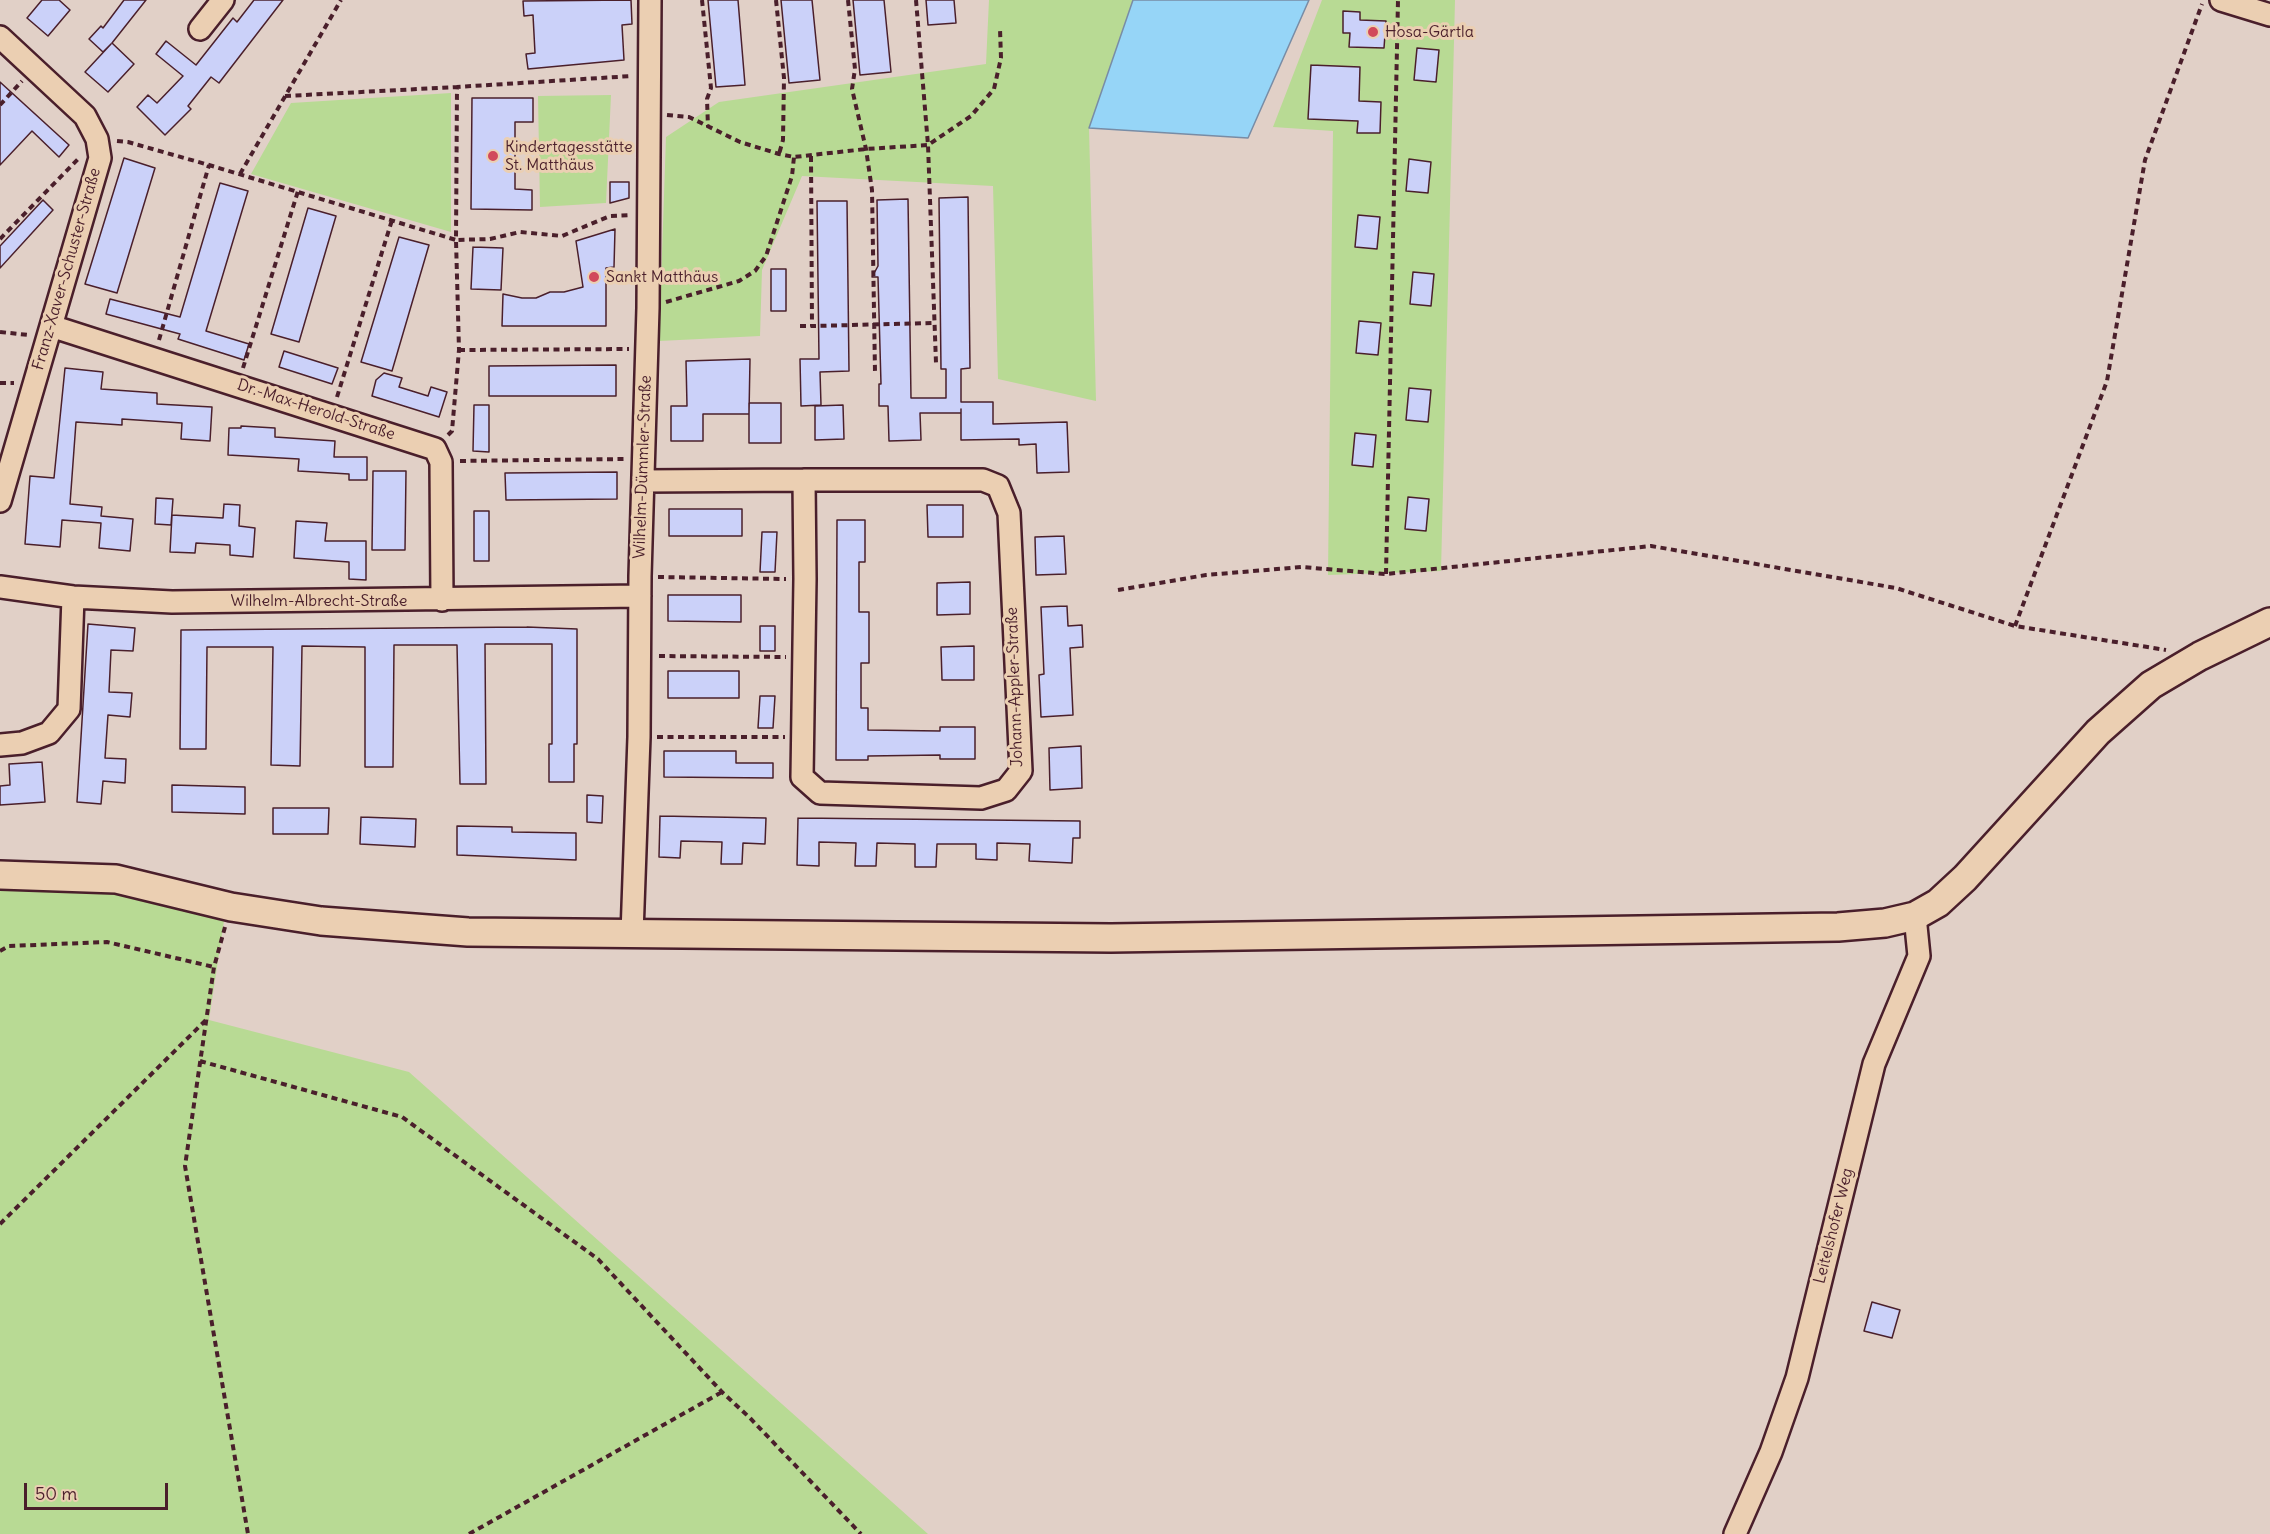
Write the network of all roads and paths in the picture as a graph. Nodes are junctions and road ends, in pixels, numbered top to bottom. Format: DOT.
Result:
graph roads {
  1 [pos="223,0"];
  2 [pos="341,0"];
  3 [pos="650,0"];
  4 [pos="702,0"];
  5 [pos="776,0"];
  6 [pos="848,0"];
  7 [pos="916,0"];
  8 [pos="1398,0"];
  9 [pos="2204,0"];
  10 [pos="2221,0"];
  11 [pos="2270,15"];
  12 [pos="200,29"];
  13 [pos="1000,29"];
  14 [pos="0,37"];
  15 [pos="33,69"];
  16 [pos="648,75"];
  17 [pos="457,87"];
  18 [pos="285,96"];
  19 [pos="0,105"];
  20 [pos="648,114"];
  21 [pos="708,127"];
  22 [pos="97,139"];
  23 [pos="928,145"];
  24 [pos="866,149"];
  25 [pos="779,154"];
  26 [pos="811,156"];
  27 [pos="795,157"];
  28 [pos="209,165"];
  29 [pos="240,174"];
  30 [pos="298,192"];
  31 [pos="650,214"];
  32 [pos="392,220"];
  33 [pos="0,239"];
  34 [pos="456,240"];
  35 [pos="648,308"];
  36 [pos="934,323"];
  37 [pos="874,325"];
  38 [pos="800,326"];
  39 [pos="812,326"];
  40 [pos="49,331"];
  41 [pos="0,332"];
  42 [pos="646,349"];
  43 [pos="459,350"];
  44 [pos="153,358"];
  45 [pos="936,363"];
  46 [pos="875,372"];
  47 [pos="238,385"];
  48 [pos="331,414"];
  49 [pos="438,455"];
  50 [pos="644,459"];
  51 [pos="804,480"];
  52 [pos="643,481"];
  53 [pos="0,501"];
  54 [pos="1386,574"];
  55 [pos="806,579"];
  56 [pos="640,586"];
  57 [pos="0,587"];
  58 [pos="1118,590"];
  59 [pos="74,597"];
  60 [pos="442,600"];
  61 [pos="2270,622"];
  62 [pos="2015,626"];
  63 [pos="640,655"];
  64 [pos="2200,656"];
  65 [pos="805,658"];
  66 [pos="639,737"];
  67 [pos="804,737"];
  68 [pos="0,745"];
  69 [pos="0,875"];
  70 [pos="231,906"];
  71 [pos="1915,916"];
  72 [pos="632,934"];
  73 [pos="0,951"];
  74 [pos="214,967"];
  75 [pos="207,1019"];
  76 [pos="200,1061"];
  77 [pos="0,1224"];
  78 [pos="722,1392"];
  79 [pos="248,1534"];
  80 [pos="469,1534"];
  81 [pos="861,1534"];
  82 [pos="1735,1534"];
  1 -- 12 [label="street"];
  2 -- 18 [label="path"];
  3 -- 16 [label="street, Wilhelm-Dümmler-Straße"];
  4 -- 21 [label="path"];
  5 -- 25 [label="path"];
  6 -- 24 [label="path"];
  7 -- 23 [label="path"];
  8 -- 54 [label="path"];
  9 -- 62 [label="path"];
  10 -- 11 [label="street"];
  13 -- 23 [label="path"];
  14 -- 15 [label="street"];
  15 -- 19 [label="path"];
  15 -- 22 [label="street"];
  16 -- 17 [label="path"];
  16 -- 20 [label="street, Wilhelm-Dümmler-Straße"];
  17 -- 18 [label="path"];
  17 -- 34 [label="path"];
  18 -- 29 [label="path"];
  20 -- 21 [label="path"];
  20 -- 31 [label="street, Wilhelm-Dümmler-Straße"];
  21 -- 25 [label="path"];
  22 -- 28 [label="path"];
  22 -- 33 [label="path"];
  22 -- 40 [label="street, Franz-Xaver-Schuster-Straße"];
  23 -- 24 [label="path"];
  23 -- 36 [label="path"];
  24 -- 26 [label="path"];
  24 -- 37 [label="path"];
  25 -- 27 [label="path"];
  26 -- 27 [label="path"];
  26 -- 39 [label="path"];
  27 -- 35 [label="path"];
  28 -- 29 [label="path"];
  28 -- 44 [label="path"];
  29 -- 30 [label="path"];
  30 -- 32 [label="path"];
  30 -- 47 [label="path"];
  31 -- 34 [label="path"];
  31 -- 35 [label="street, Wilhelm-Dümmler-Straße"];
  32 -- 34 [label="path"];
  32 -- 48 [label="path"];
  34 -- 43 [label="path"];
  35 -- 42 [label="street, Wilhelm-Dümmler-Straße"];
  36 -- 37 [label="path"];
  36 -- 45 [label="path"];
  37 -- 39 [label="path"];
  37 -- 46 [label="path"];
  38 -- 39 [label="path"];
  40 -- 41 [label="path"];
  40 -- 44 [label="street, Dr.-Max-Herold-Straße"];
  40 -- 53 [label="street, Franz-Xaver-Schuster-Straße"];
  42 -- 43 [label="path"];
  42 -- 50 [label="street, Wilhelm-Dümmler-Straße"];
  43 -- 49 [label="path"];
  44 -- 47 [label="street, Dr.-Max-Herold-Straße"];
  47 -- 48 [label="street, Dr.-Max-Herold-Straße"];
  48 -- 49 [label="street, Dr.-Max-Herold-Straße"];
  49 -- 50 [label="path"];
  49 -- 60 [label="street"];
  50 -- 52 [label="street, Wilhelm-Dümmler-Straße"];
  51 -- 52 [label="street, Johann-Appler-Straße"];
  51 -- 55 [label="street, Johann-Appler-Straße"];
  51 -- 67 [label="street, Johann-Appler-Straße"];
  52 -- 56 [label="street, Wilhelm-Dümmler-Straße"];
  54 -- 58 [label="path"];
  54 -- 62 [label="path"];
  55 -- 56 [label="path"];
  55 -- 65 [label="street, Johann-Appler-Straße"];
  56 -- 60 [label="street, Wilhelm-Albrecht-Straße"];
  56 -- 63 [label="street, Wilhelm-Dümmler-Straße"];
  57 -- 59 [label="street, Wilhelm-Albrecht-Straße"];
  59 -- 60 [label="street, Wilhelm-Albrecht-Straße"];
  59 -- 68 [label="street"];
  61 -- 64 [label="main road"];
  62 -- 64 [label="path"];
  63 -- 65 [label="path"];
  63 -- 66 [label="street, Wilhelm-Dümmler-Straße"];
  64 -- 71 [label="main road"];
  65 -- 67 [label="street, Johann-Appler-Straße"];
  66 -- 67 [label="path"];
  66 -- 72 [label="street, Wilhelm-Dümmler-Straße"];
  69 -- 70 [label="main road"];
  70 -- 72 [label="main road"];
  70 -- 74 [label="path"];
  71 -- 72 [label="main road"];
  71 -- 82 [label="street, Leitelshofer Weg"];
  73 -- 74 [label="path"];
  74 -- 75 [label="path"];
  75 -- 76 [label="path"];
  75 -- 77 [label="path"];
  76 -- 78 [label="path"];
  76 -- 79 [label="path"];
  78 -- 80 [label="path"];
  78 -- 81 [label="path"];
}
